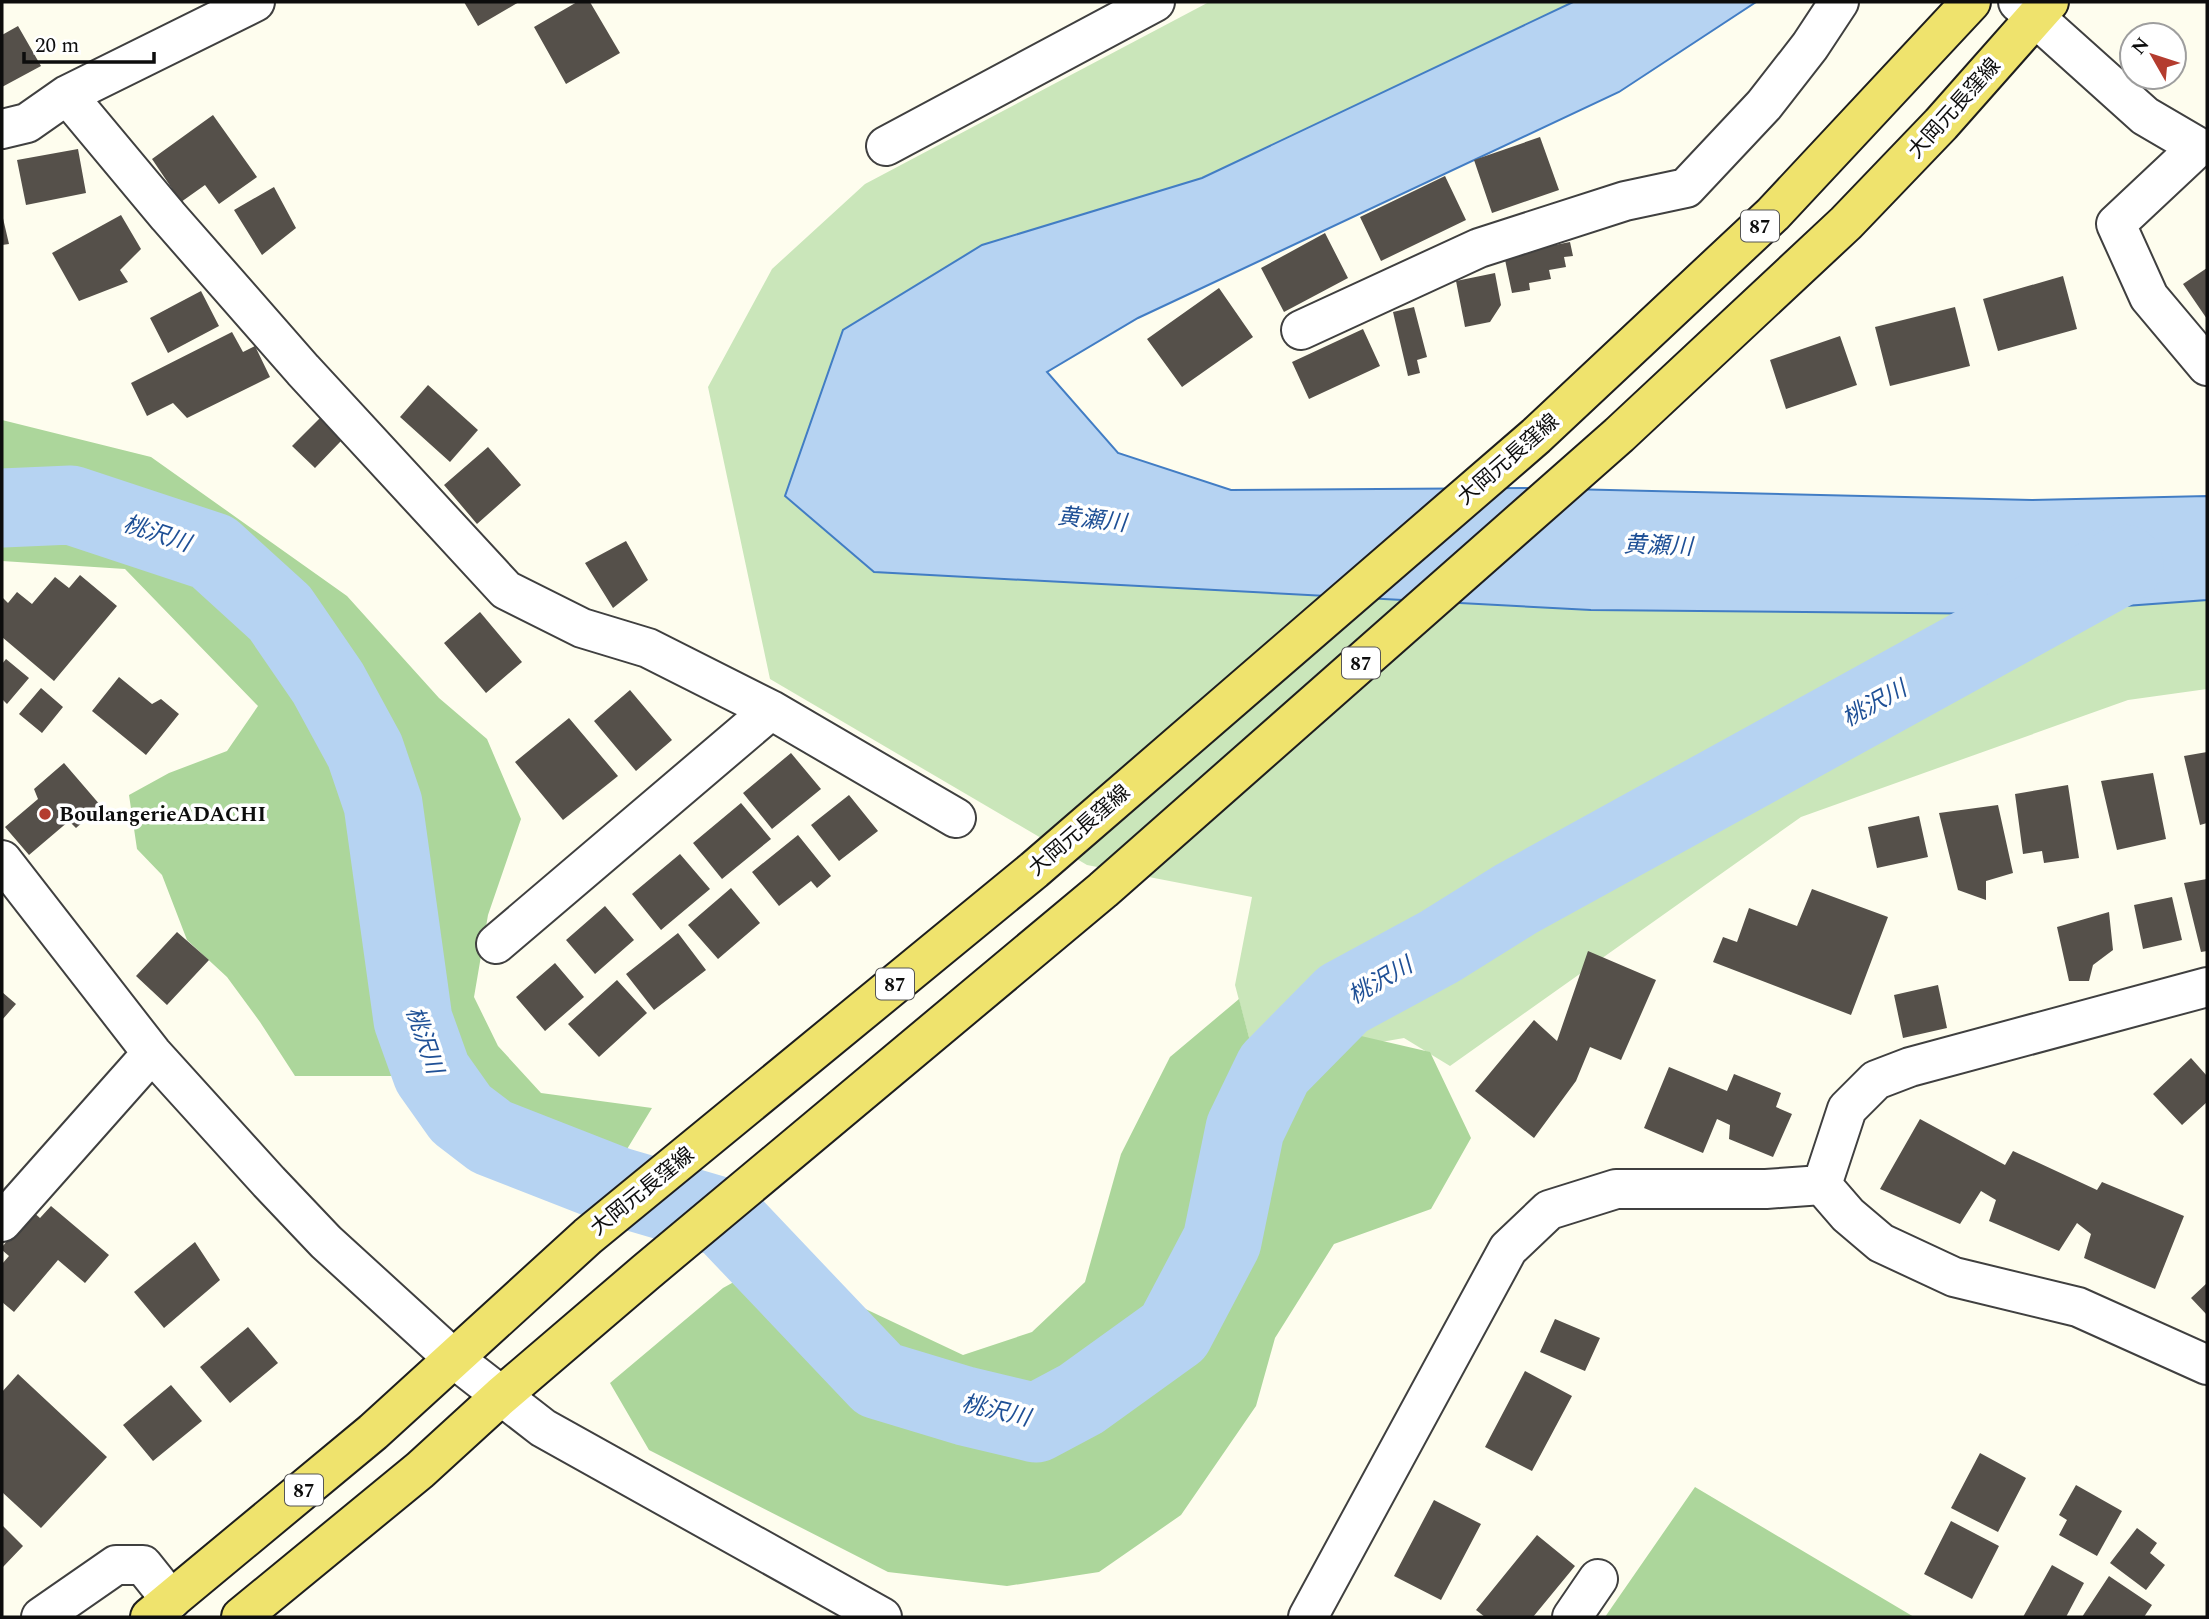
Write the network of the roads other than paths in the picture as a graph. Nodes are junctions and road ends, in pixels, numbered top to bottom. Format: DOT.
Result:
graph roads {
  1 [pos="255,2"];
  2 [pos="1155,2"];
  3 [pos="1839,2"];
  4 [pos="1971,2"];
  5 [pos="2035,7"];
  6 [pos="67,95"];
  7 [pos="2,129"];
  8 [pos="886,146"];
  9 [pos="2203,147"];
  10 [pos="1301,330"];
  11 [pos="2207,366"];
  12 [pos="771,710"];
  13 [pos="957,818"];
  14 [pos="2,860"];
  15 [pos="496,944"];
  16 [pos="2207,988"];
  17 [pos="152,1053"];
  18 [pos="1822,1185"];
  19 [pos="2,1222"];
  20 [pos="453,1358"];
  21 [pos="2207,1365"];
  22 [pos="500,1396"];
  23 [pos="1598,1579"];
  24 [pos="160,1609"];
  25 [pos="41,1617"];
  26 [pos="241,1617"];
  27 [pos="882,1617"];
  28 [pos="1308,1617"];
  29 [pos="1572,1617"];
  1 -- 6 [label="street"];
  2 -- 8 [label="street"];
  3 -- 10 [label="street"];
  4 -- 20 [label="main road, 大岡元長窪線 / 87"];
  5 -- 9 [label="street"];
  5 -- 22 [label="main road, 大岡元長窪線 / 87"];
  6 -- 7 [label="street"];
  6 -- 12 [label="street"];
  9 -- 11 [label="street"];
  12 -- 13 [label="street"];
  12 -- 15 [label="street"];
  14 -- 17 [label="street"];
  16 -- 18 [label="street"];
  17 -- 19 [label="street"];
  17 -- 20 [label="street"];
  18 -- 21 [label="street"];
  18 -- 28 [label="street"];
  20 -- 22 [label="street"];
  20 -- 24 [label="main road, 大岡元長窪線 / 87"];
  22 -- 26 [label="main road, 大岡元長窪線 / 87"];
  22 -- 27 [label="street"];
  23 -- 29 [label="street"];
  24 -- 25 [label="street"];
}
